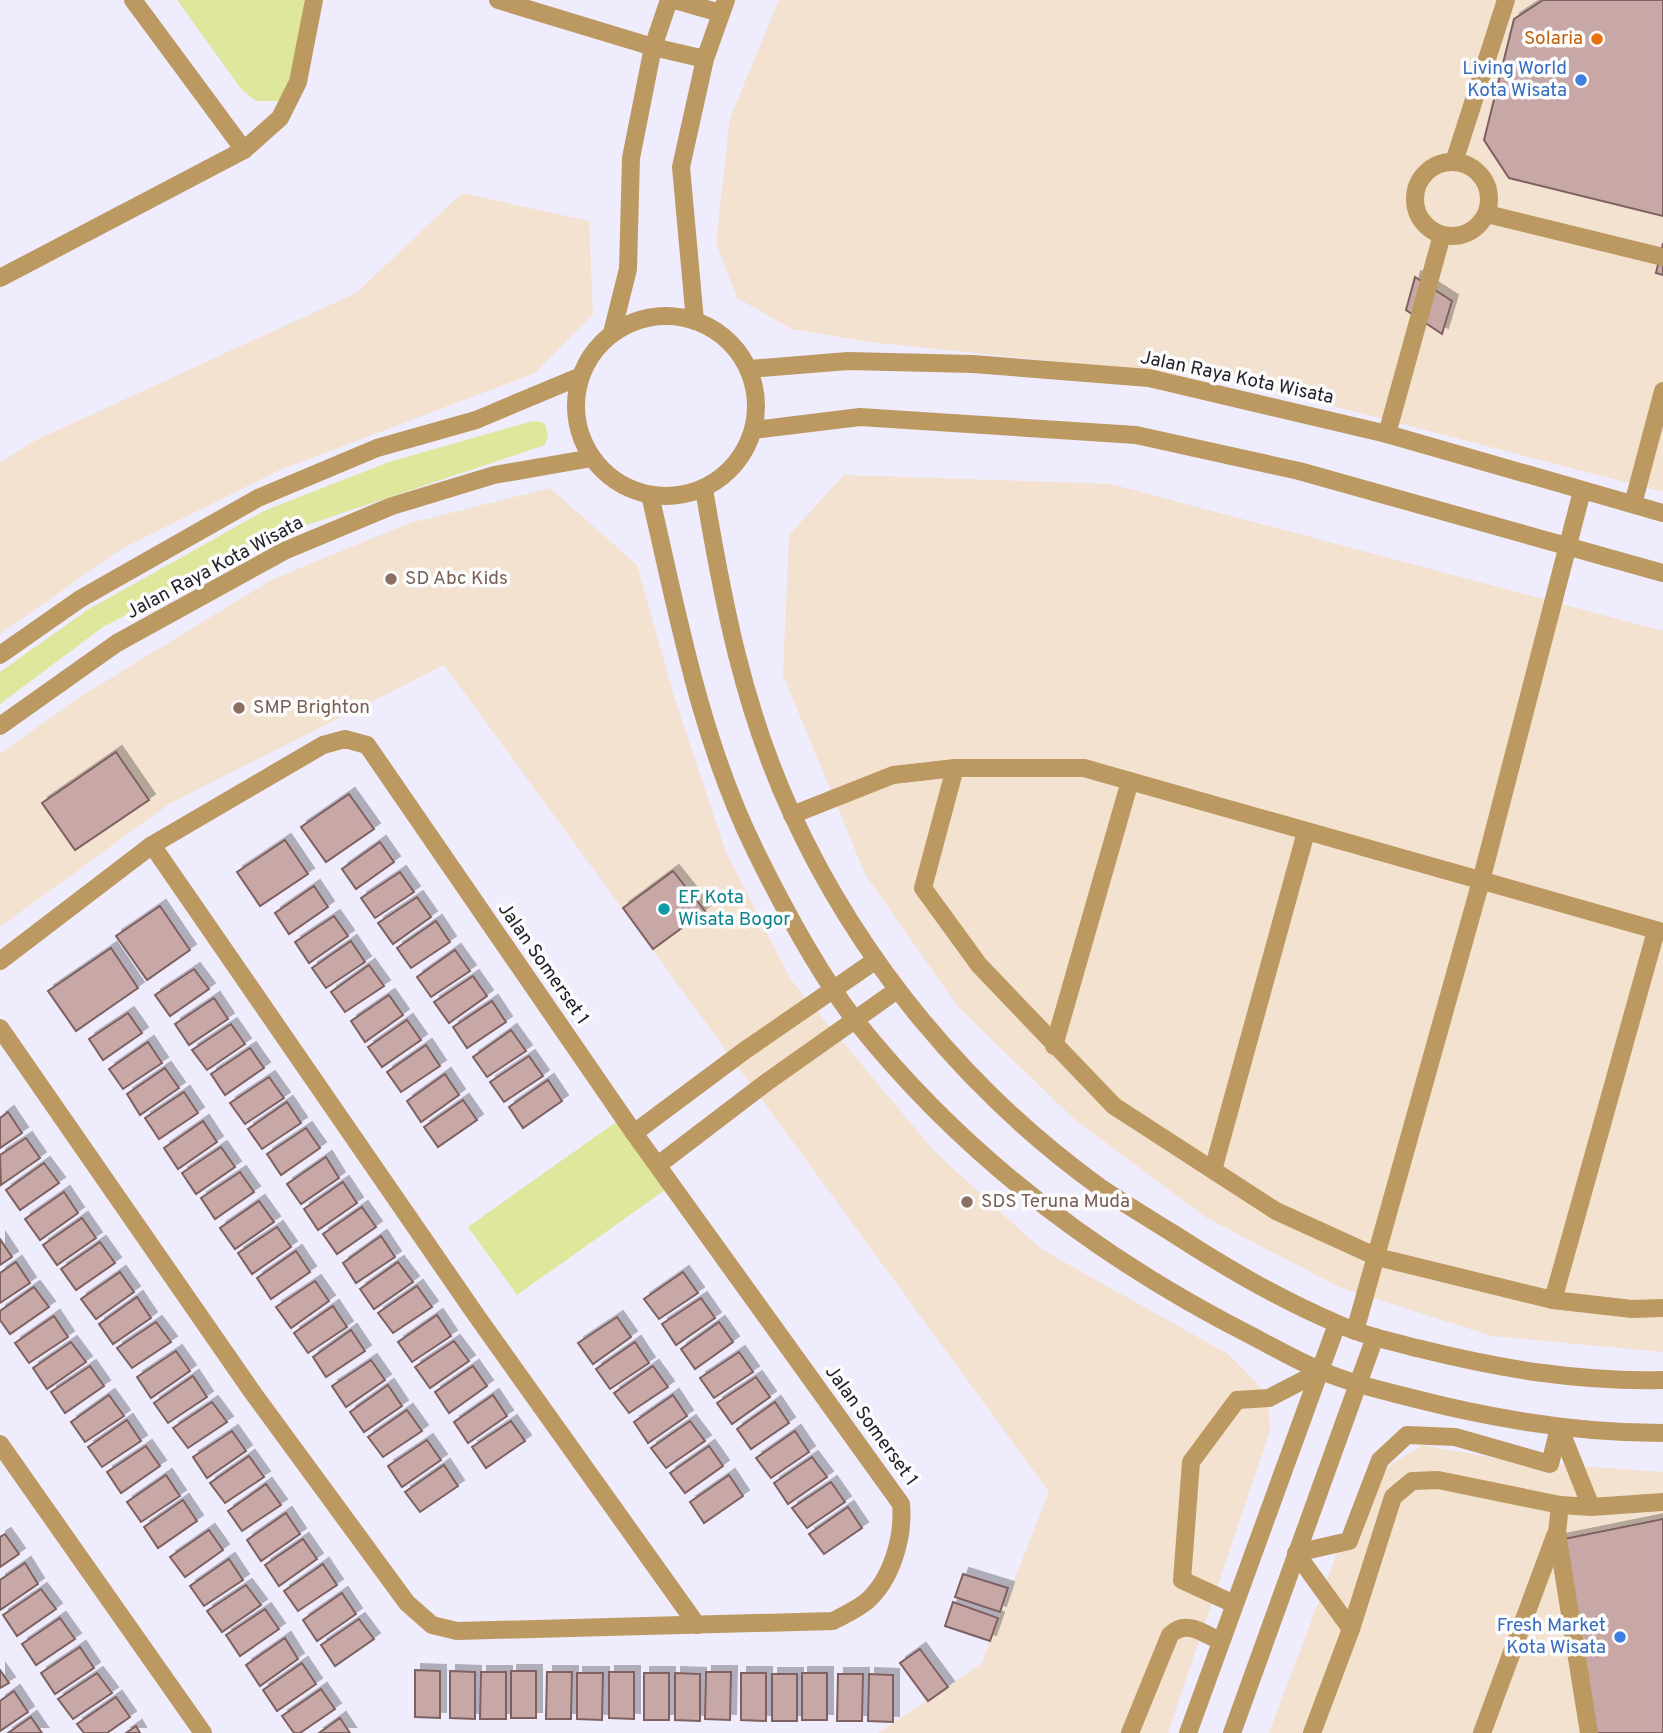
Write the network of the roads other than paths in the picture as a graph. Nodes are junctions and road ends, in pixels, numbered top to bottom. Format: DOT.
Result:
graph roads {
  1 [pos="133,0"];
  2 [pos="314,0"];
  3 [pos="498,0"];
  4 [pos="669,0"];
  5 [pos="675,0"];
  6 [pos="1506,0"];
  7 [pos="723,7"];
  8 [pos="653,47"];
  9 [pos="705,59"];
  10 [pos="244,150"];
  11 [pos="1454,162"];
  12 [pos="1487,214"];
  13 [pos="1442,235"];
  14 [pos="1663,257"];
  15 [pos="0,278"];
  16 [pos="695,321"];
  17 [pos="612,333"];
  18 [pos="749,369"];
  19 [pos="580,376"];
  20 [pos="1662,396"];
  21 [pos="754,429"];
  22 [pos="1387,434"];
  23 [pos="592,458"];
  24 [pos="704,488"];
  25 [pos="1582,491"];
  26 [pos="650,495"];
  27 [pos="1633,505"];
  28 [pos="1663,513"];
  29 [pos="1567,547"];
  30 [pos="1663,573"];
  31 [pos="0,654"];
  32 [pos="0,726"];
  33 [pos="955,768"];
  34 [pos="1130,782"];
  35 [pos="792,815"];
  36 [pos="1306,832"];
  37 [pos="152,845"];
  38 [pos="1481,881"];
  39 [pos="1660,932"];
  40 [pos="876,960"];
  41 [pos="0,961"];
  42 [pos="834,988"];
  43 [pos="897,990"];
  44 [pos="854,1018"];
  45 [pos="0,1028"];
  46 [pos="1054,1046"];
  47 [pos="634,1133"];
  48 [pos="658,1165"];
  49 [pos="1213,1170"];
  50 [pos="1377,1257"];
  51 [pos="1553,1300"];
  52 [pos="1663,1308"];
  53 [pos="1337,1324"];
  54 [pos="1355,1331"];
  55 [pos="1375,1337"];
  56 [pos="1321,1371"];
  57 [pos="1663,1380"];
  58 [pos="1359,1385"];
  59 [pos="1559,1428"];
  60 [pos="1663,1433"];
  61 [pos="0,1444"];
  62 [pos="1663,1502"];
  63 [pos="1560,1505"];
  64 [pos="1591,1507"];
  65 [pos="1557,1533"];
  66 [pos="1296,1553"];
  67 [pos="1234,1604"];
  68 [pos="697,1625"];
  69 [pos="1351,1629"];
  70 [pos="1220,1641"];
  71 [pos="203,1733"];
  72 [pos="1130,1733"];
  73 [pos="1188,1733"];
  74 [pos="1232,1733"];
  75 [pos="1312,1733"];
  76 [pos="1482,1733"];
  77 [pos="1589,1733"];
  1 -- 10 [label="street"];
  2 -- 10 [label="street"];
  3 -- 8 [label="street"];
  4 -- 8 [label="street"];
  5 -- 7 [label="street"];
  6 -- 11 [label="street"];
  7 -- 9 [label="street"];
  8 -- 9 [label="street"];
  8 -- 17 [label="street"];
  9 -- 16 [label="street"];
  10 -- 15 [label="street"];
  11 -- 12 [label="street"];
  11 -- 13 [label="street"];
  12 -- 13 [label="street"];
  12 -- 14 [label="street"];
  13 -- 22 [label="street"];
  16 -- 17 [label="street"];
  16 -- 18 [label="street"];
  17 -- 19 [label="street"];
  18 -- 21 [label="street"];
  18 -- 22 [label="street, Jalan Raya Kota Wisata"];
  19 -- 23 [label="street"];
  19 -- 31 [label="street, Jalan Raya Kota Wisata"];
  20 -- 27 [label="street"];
  21 -- 24 [label="street"];
  21 -- 29 [label="street"];
  22 -- 25 [label="street, Jalan Raya Kota Wisata"];
  23 -- 26 [label="street"];
  23 -- 32 [label="street, Jalan Raya Kota Wisata"];
  24 -- 26 [label="street"];
  24 -- 35 [label="street"];
  25 -- 27 [label="street, Jalan Raya Kota Wisata"];
  25 -- 29 [label="street"];
  26 -- 42 [label="street"];
  27 -- 28 [label="street, Jalan Raya Kota Wisata"];
  29 -- 30 [label="street"];
  29 -- 38 [label="street"];
  33 -- 34 [label="street"];
  33 -- 35 [label="street"];
  33 -- 46 [label="street"];
  34 -- 36 [label="street"];
  34 -- 46 [label="street"];
  35 -- 40 [label="street"];
  36 -- 38 [label="street"];
  36 -- 49 [label="street"];
  37 -- 41 [label="street, Jalan Somerset 1"];
  37 -- 47 [label="street, Jalan Somerset 1"];
  37 -- 68 [label="street"];
  38 -- 39 [label="street"];
  38 -- 50 [label="street"];
  39 -- 51 [label="street"];
  40 -- 42 [label="street"];
  40 -- 43 [label="street"];
  42 -- 44 [label="street"];
  42 -- 47 [label="street"];
  43 -- 44 [label="street"];
  43 -- 53 [label="street"];
  44 -- 48 [label="street"];
  44 -- 56 [label="street"];
  45 -- 68 [label="street, Jalan Somerset 1"];
  46 -- 49 [label="street"];
  47 -- 48 [label="street, Jalan Somerset 1"];
  48 -- 68 [label="street, Jalan Somerset 1"];
  49 -- 50 [label="street"];
  50 -- 51 [label="street"];
  50 -- 54 [label="street"];
  51 -- 52 [label="street"];
  53 -- 54 [label="street"];
  53 -- 56 [label="street"];
  54 -- 55 [label="street"];
  55 -- 57 [label="street"];
  55 -- 58 [label="street"];
  56 -- 58 [label="street"];
  56 -- 67 [label="street"];
  56 -- 67 [label="street"];
  58 -- 59 [label="street"];
  58 -- 66 [label="street"];
  59 -- 60 [label="street"];
  59 -- 64 [label="street"];
  59 -- 66 [label="street"];
  61 -- 71 [label="street"];
  62 -- 64 [label="street"];
  63 -- 64 [label="street"];
  63 -- 65 [label="street"];
  63 -- 69 [label="street"];
  65 -- 76 [label="street"];
  65 -- 77 [label="street"];
  66 -- 69 [label="street"];
  66 -- 74 [label="street"];
  67 -- 70 [label="street"];
  69 -- 75 [label="street"];
  70 -- 72 [label="street"];
  70 -- 73 [label="street"];
}
